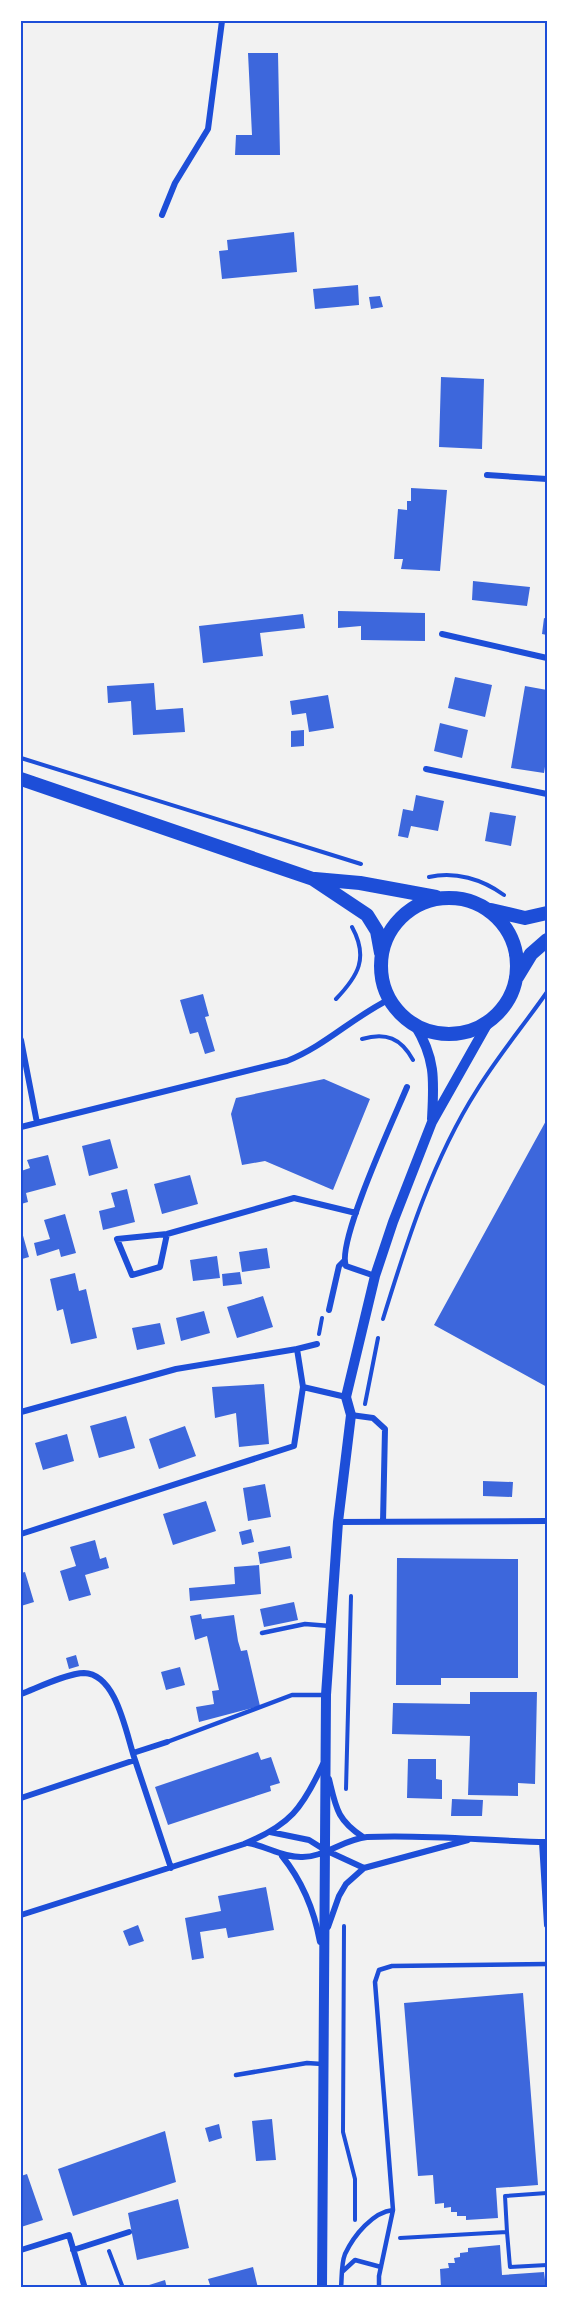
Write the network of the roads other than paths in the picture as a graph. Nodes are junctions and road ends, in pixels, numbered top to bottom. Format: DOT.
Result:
graph roads {
  1 [pos="222,21"];
  2 [pos="162,215"];
  3 [pos="487,475"];
  4 [pos="547,479"];
  5 [pos="442,634"];
  6 [pos="547,658"];
  7 [pos="426,769"];
  8 [pos="21,779"];
  9 [pos="547,794"];
  10 [pos="313,879"];
  11 [pos="441,899"];
  12 [pos="484,908"];
  13 [pos="547,913"];
  14 [pos="547,940"];
  15 [pos="382,958"];
  16 [pos="516,979"];
  17 [pos="390,999"];
  18 [pos="489,1021"];
  19 [pos="415,1025"];
  20 [pos="21,1040"];
  21 [pos="407,1087"];
  22 [pos="432,1122"];
  23 [pos="37,1123"];
  24 [pos="21,1127"];
  25 [pos="356,1213"];
  26 [pos="167,1234"];
  27 [pos="344,1261"];
  28 [pos="375,1276"];
  29 [pos="329,1310"];
  30 [pos="317,1344"];
  31 [pos="297,1349"];
  32 [pos="303,1387"];
  33 [pos="346,1397"];
  34 [pos="21,1412"];
  35 [pos="351,1415"];
  36 [pos="547,1521"];
  37 [pos="338,1522"];
  38 [pos="383,1522"];
  39 [pos="21,1534"];
  40 [pos="330,1626"];
  41 [pos="262,1633"];
  42 [pos="21,1694"];
  43 [pos="326,1695"];
  44 [pos="167,1742"];
  45 [pos="134,1757"];
  46 [pos="325,1761"];
  47 [pos="21,1798"];
  48 [pos="269,1832"];
  49 [pos="363,1838"];
  50 [pos="474,1838"];
  51 [pos="544,1842"];
  52 [pos="247,1843"];
  53 [pos="325,1850"];
  54 [pos="282,1856"];
  55 [pos="171,1868"];
  56 [pos="364,1868"];
  57 [pos="21,1916"];
  58 [pos="547,1925"];
  59 [pos="323,1953"];
  60 [pos="547,1964"];
  61 [pos="325,2064"];
  62 [pos="236,2075"];
  63 [pos="393,2210"];
  64 [pos="129,2232"];
  65 [pos="21,2250"];
  66 [pos="73,2250"];
  67 [pos="381,2267"];
  68 [pos="342,2272"];
  69 [pos="84,2285"];
  70 [pos="322,2288"];
  71 [pos="341,2288"];
  72 [pos="380,2288"];
  1 -- 2 [label="street"];
  3 -- 4 [label="street"];
  5 -- 6 [label="street"];
  7 -- 9 [label="street"];
  8 -- 10 [label="main road"];
  10 -- 11 [label="main road"];
  10 -- 15 [label="main road"];
  11 -- 12 [label="main road"];
  11 -- 15 [label="main road"];
  12 -- 13 [label="main road"];
  12 -- 16 [label="main road"];
  14 -- 16 [label="main road"];
  15 -- 17 [label="main road"];
  16 -- 18 [label="main road"];
  17 -- 19 [label="main road"];
  17 -- 23 [label="street"];
  18 -- 19 [label="main road"];
  18 -- 22 [label="street"];
  19 -- 22 [label="street"];
  20 -- 23 [label="street"];
  21 -- 25 [label="street"];
  22 -- 28 [label="street"];
  23 -- 24 [label="street"];
  25 -- 26 [label="street"];
  25 -- 27 [label="street"];
  26 -- 26 [label="street"];
  27 -- 28 [label="street"];
  27 -- 29 [label="street"];
  28 -- 33 [label="street"];
  30 -- 31 [label="street"];
  31 -- 32 [label="street"];
  31 -- 34 [label="street"];
  32 -- 33 [label="street"];
  32 -- 39 [label="street"];
  33 -- 35 [label="street"];
  35 -- 37 [label="street"];
  35 -- 38 [label="street"];
  36 -- 38 [label="street"];
  37 -- 38 [label="street"];
  37 -- 40 [label="street"];
  40 -- 41 [label="lane"];
  40 -- 43 [label="street"];
  42 -- 45 [label="street"];
  43 -- 44 [label="lane"];
  43 -- 46 [label="street"];
  44 -- 45 [label="street"];
  45 -- 47 [label="street"];
  45 -- 55 [label="street"];
  46 -- 48 [label="street"];
  46 -- 49 [label="street"];
  46 -- 53 [label="street"];
  48 -- 52 [label="street"];
  48 -- 53 [label="street"];
  49 -- 50 [label="street"];
  49 -- 53 [label="street"];
  50 -- 51 [label="street"];
  50 -- 56 [label="street"];
  51 -- 58 [label="street"];
  52 -- 54 [label="street"];
  52 -- 55 [label="street"];
  53 -- 54 [label="street"];
  53 -- 56 [label="street"];
  53 -- 59 [label="street"];
  54 -- 59 [label="street"];
  55 -- 57 [label="street"];
  56 -- 59 [label="street"];
  59 -- 61 [label="street"];
  60 -- 63 [label="lane"];
  61 -- 62 [label="lane"];
  61 -- 70 [label="street"];
  63 -- 67 [label="lane"];
  63 -- 68 [label="lane"];
  64 -- 66 [label="street"];
  65 -- 66 [label="street"];
  66 -- 69 [label="street"];
  67 -- 68 [label="lane"];
  67 -- 72 [label="lane"];
  68 -- 71 [label="lane"];
}
